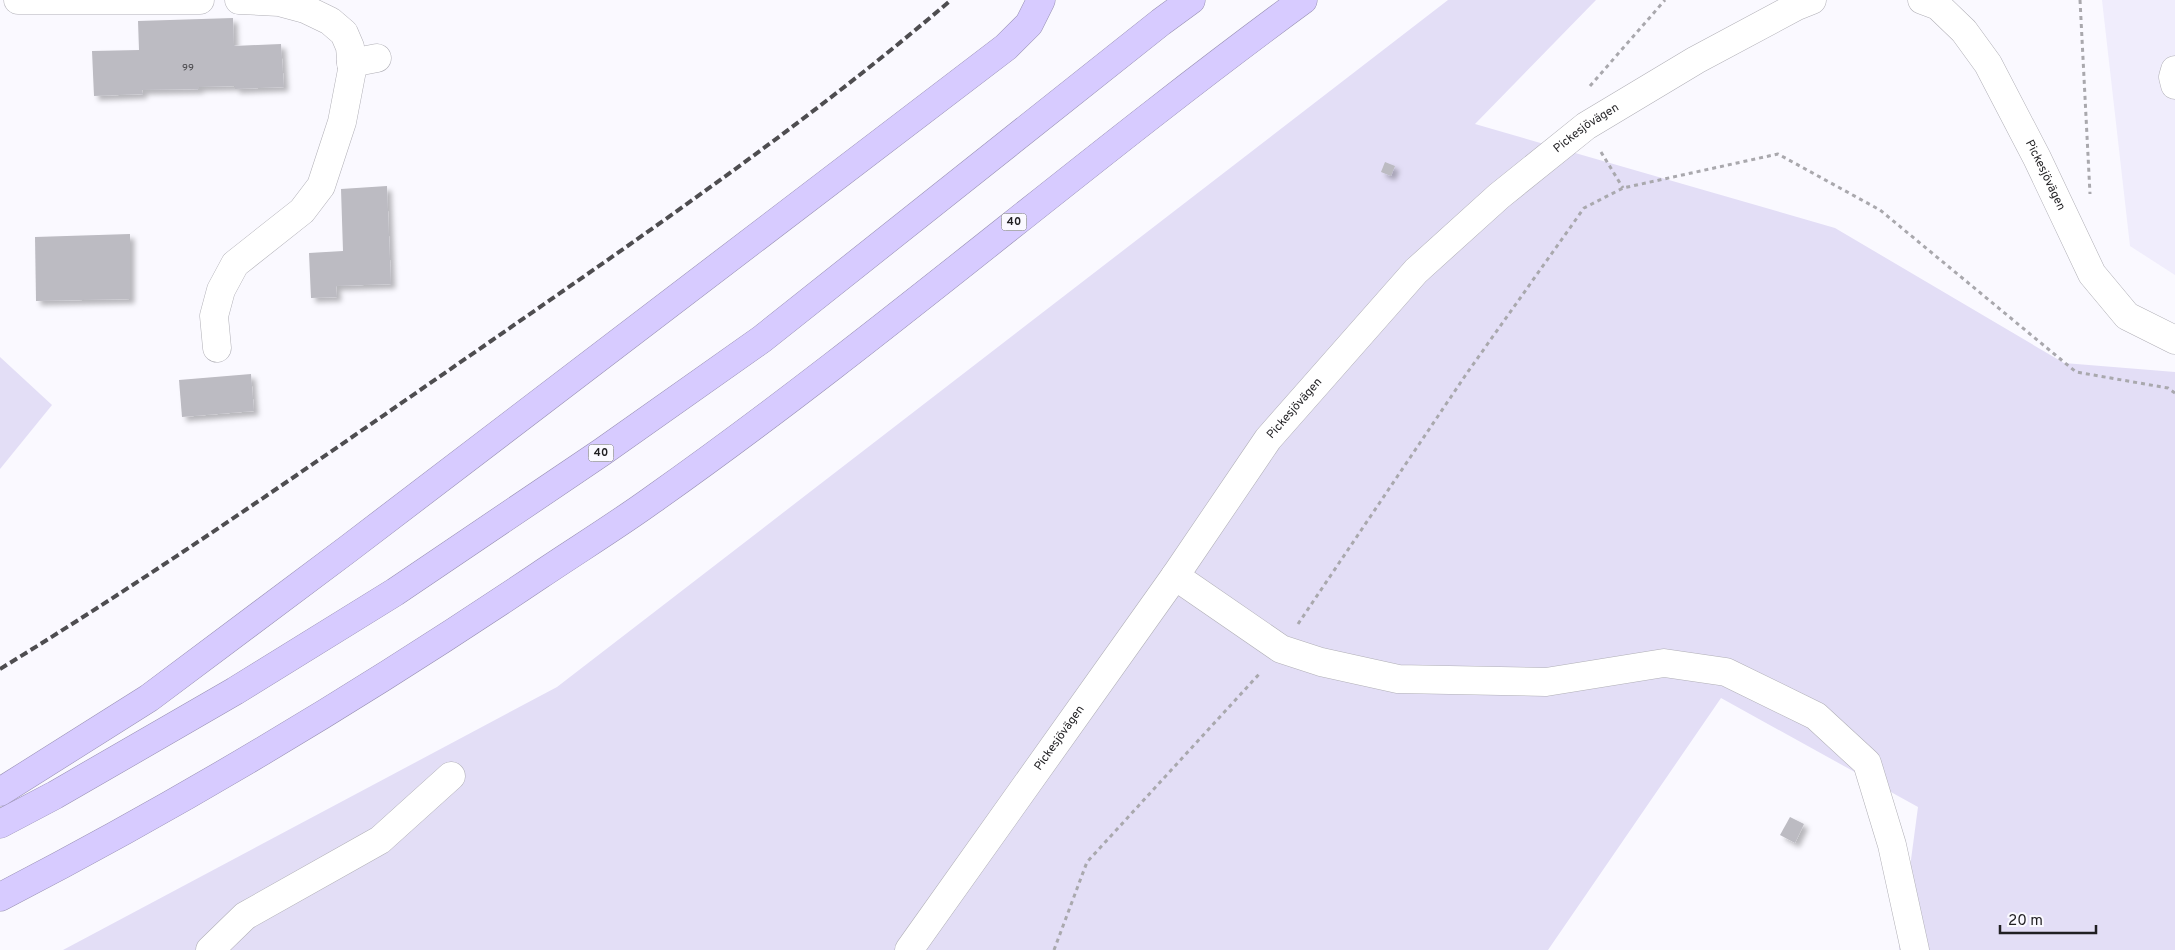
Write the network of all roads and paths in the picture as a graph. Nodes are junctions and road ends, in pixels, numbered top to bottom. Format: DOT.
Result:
graph roads {
  1 [pos="18,0"];
  2 [pos="200,0"];
  3 [pos="238,0"];
  4 [pos="1041,0"];
  5 [pos="1191,0"];
  6 [pos="1303,0"];
  7 [pos="1812,0"];
  8 [pos="1922,0"];
  9 [pos="2080,0"];
  10 [pos="2175,70"];
  11 [pos="2175,86"];
  12 [pos="2060,209"];
  13 [pos="2175,340"];
  14 [pos="217,348"];
  15 [pos="2175,393"];
  16 [pos="1175,576"];
  17 [pos="1281,649"];
  18 [pos="451,776"];
  19 [pos="0,792"];
  20 [pos="0,824"];
  21 [pos="0,897"];
  22 [pos="210,950"];
  23 [pos="909,950"];
  24 [pos="1054,950"];
  25 [pos="1915,950"];
  1 -- 2 [label="street"];
  3 -- 14 [label="street"];
  4 -- 19 [label="highway"];
  5 -- 20 [label="highway, 40"];
  6 -- 21 [label="highway, 40"];
  7 -- 16 [label="street, Pickesjövägen"];
  8 -- 12 [label="street, Pickesjövägen"];
  9 -- 12 [label="path"];
  10 -- 11 [label="street"];
  12 -- 13 [label="street, Pickesjövägen"];
  15 -- 17 [label="path"];
  16 -- 17 [label="street"];
  16 -- 23 [label="street, Pickesjövägen"];
  17 -- 24 [label="path"];
  17 -- 25 [label="street"];
  18 -- 22 [label="street"];
}
